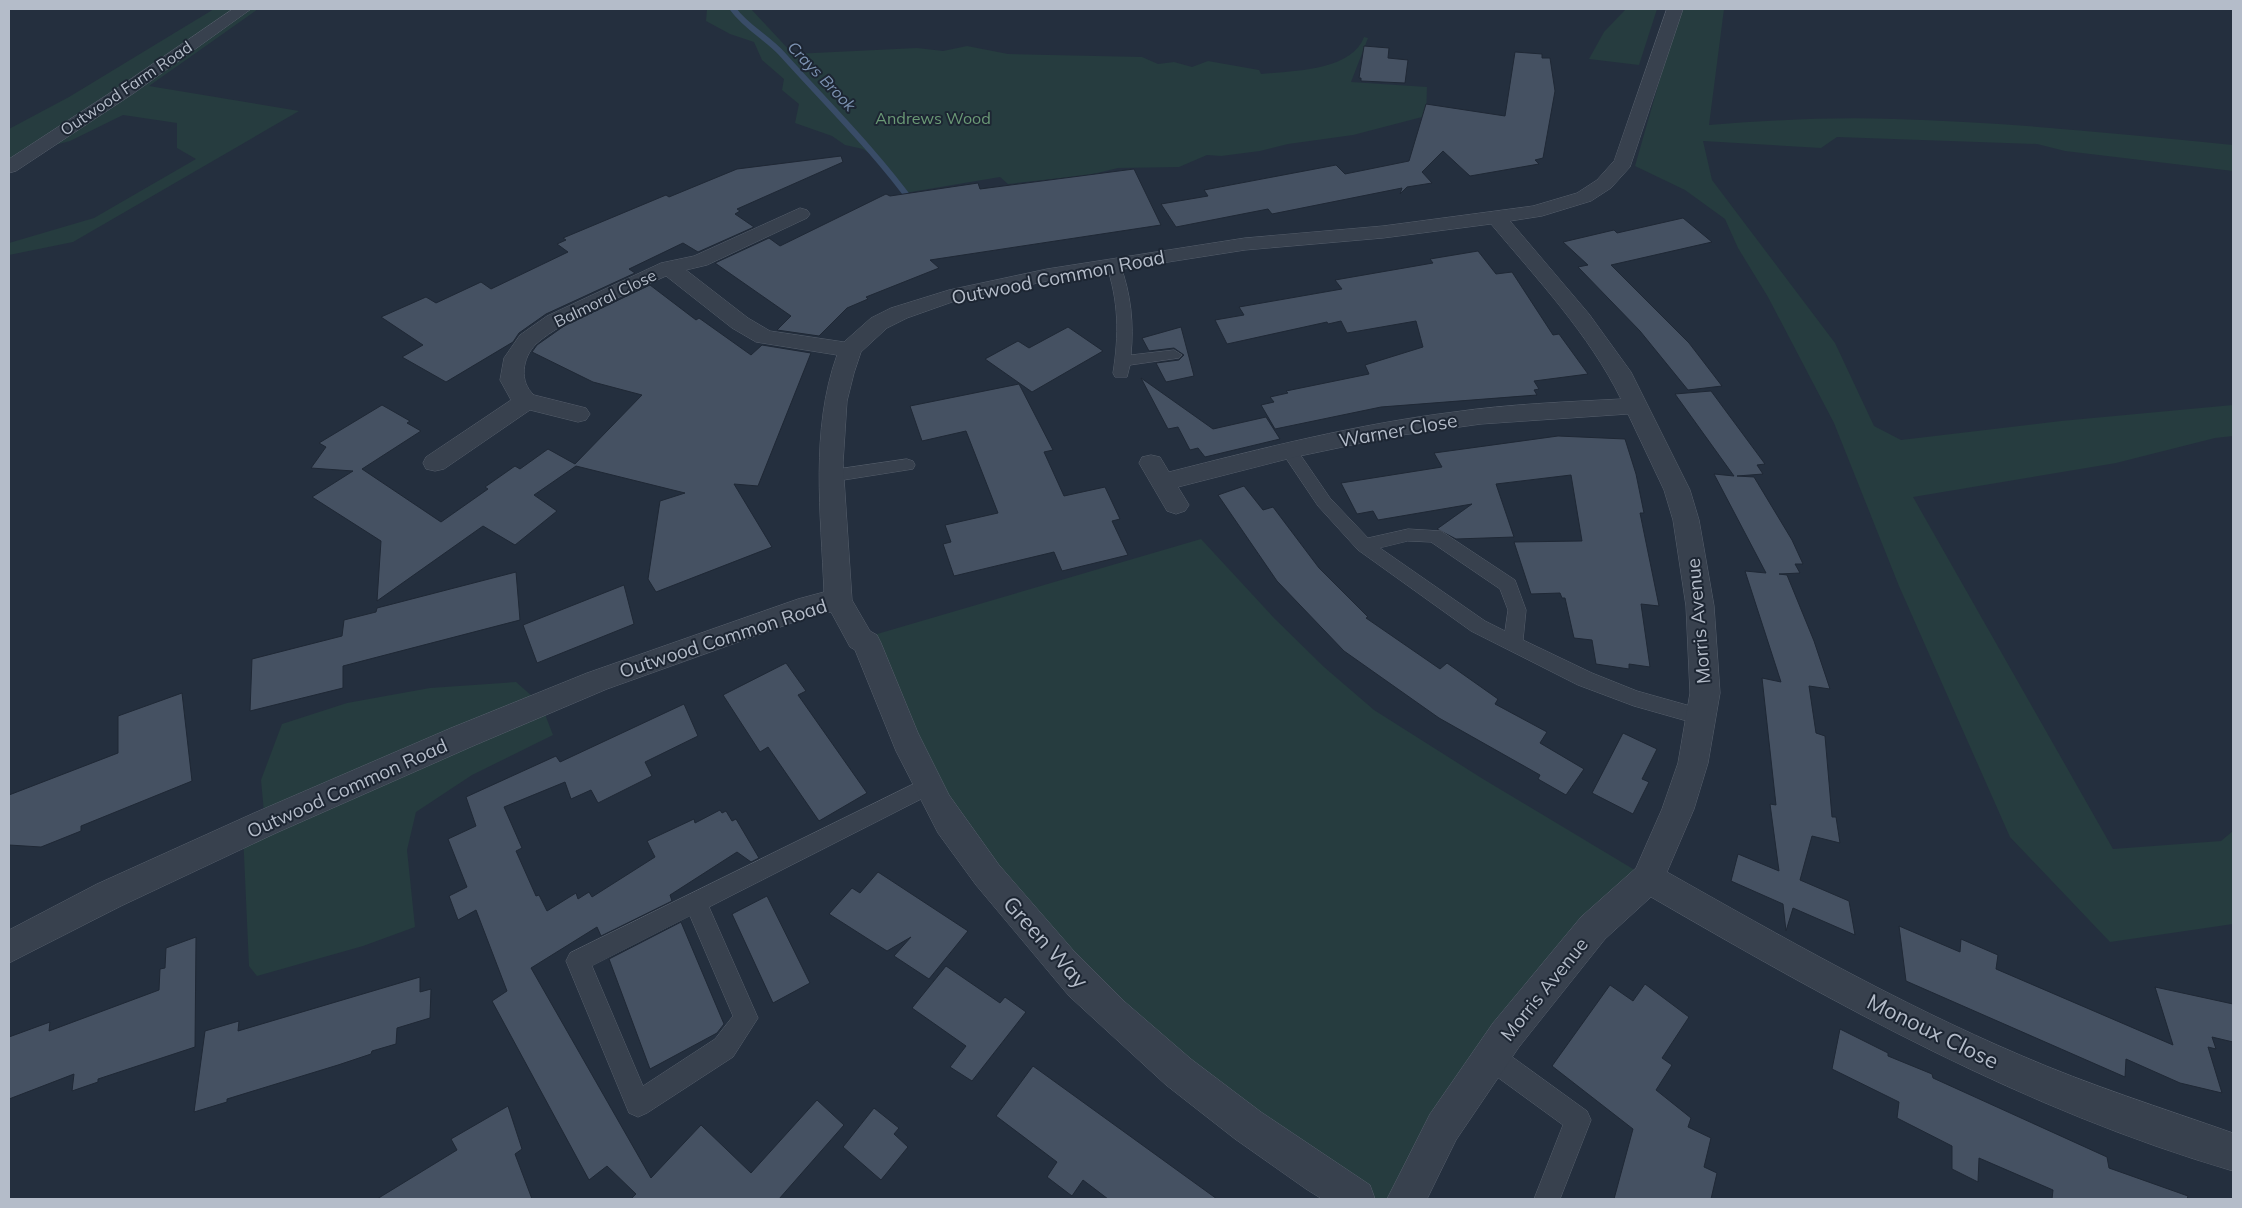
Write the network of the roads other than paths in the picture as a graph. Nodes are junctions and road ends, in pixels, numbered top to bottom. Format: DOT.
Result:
graph roads {
  1 [pos="243,9"];
  2 [pos="1675,9"];
  3 [pos="9,166"];
  4 [pos="800,214"];
  5 [pos="1496,217"];
  6 [pos="1113,264"];
  7 [pos="668,267"];
  8 [pos="850,350"];
  9 [pos="1174,356"];
  10 [pos="526,401"];
  11 [pos="1636,406"];
  12 [pos="578,414"];
  13 [pos="1289,451"];
  14 [pos="435,463"];
  15 [pos="907,465"];
  16 [pos="831,476"];
  17 [pos="1176,505"];
  18 [pos="1364,545"];
  19 [pos="838,600"];
  20 [pos="1513,644"];
  21 [pos="1702,717"];
  22 [pos="928,786"];
  23 [pos="1648,878"];
  24 [pos="696,900"];
  25 [pos="9,947"];
  26 [pos="1491,1057"];
  27 [pos="2233,1152"];
  28 [pos="1356,1199"];
  29 [pos="1406,1199"];
  30 [pos="1547,1199"];
  1 -- 3 [label="street, Outwood Farm Road"];
  2 -- 5 [label="street, Outwood Common Road"];
  4 -- 7 [label="street, Balmoral Close"];
  5 -- 6 [label="street, Outwood Common Road"];
  5 -- 11 [label="street, Morris Avenue"];
  6 -- 8 [label="street, Outwood Common Road"];
  6 -- 9 [label="lane"];
  7 -- 8 [label="street"];
  7 -- 10 [label="street, Balmoral Close"];
  8 -- 16 [label="street, Outwood Common Road"];
  10 -- 12 [label="street"];
  10 -- 14 [label="street"];
  11 -- 13 [label="street, Warner Close"];
  11 -- 21 [label="street, Morris Avenue"];
  13 -- 17 [label="street, Warner Close"];
  13 -- 18 [label="lane"];
  15 -- 16 [label="lane"];
  16 -- 19 [label="street, Outwood Common Road"];
  18 -- 20 [label="lane"];
  18 -- 20 [label="lane"];
  19 -- 22 [label="street, Green Way"];
  19 -- 25 [label="street, Outwood Common Road"];
  20 -- 21 [label="lane"];
  21 -- 23 [label="street, Morris Avenue"];
  22 -- 24 [label="lane"];
  22 -- 28 [label="street, Green Way"];
  23 -- 26 [label="street, Morris Avenue"];
  23 -- 27 [label="street, Monoux Close"];
  24 -- 24 [label="lane"];
  26 -- 29 [label="street, Morris Avenue"];
  26 -- 30 [label="lane"];
}
